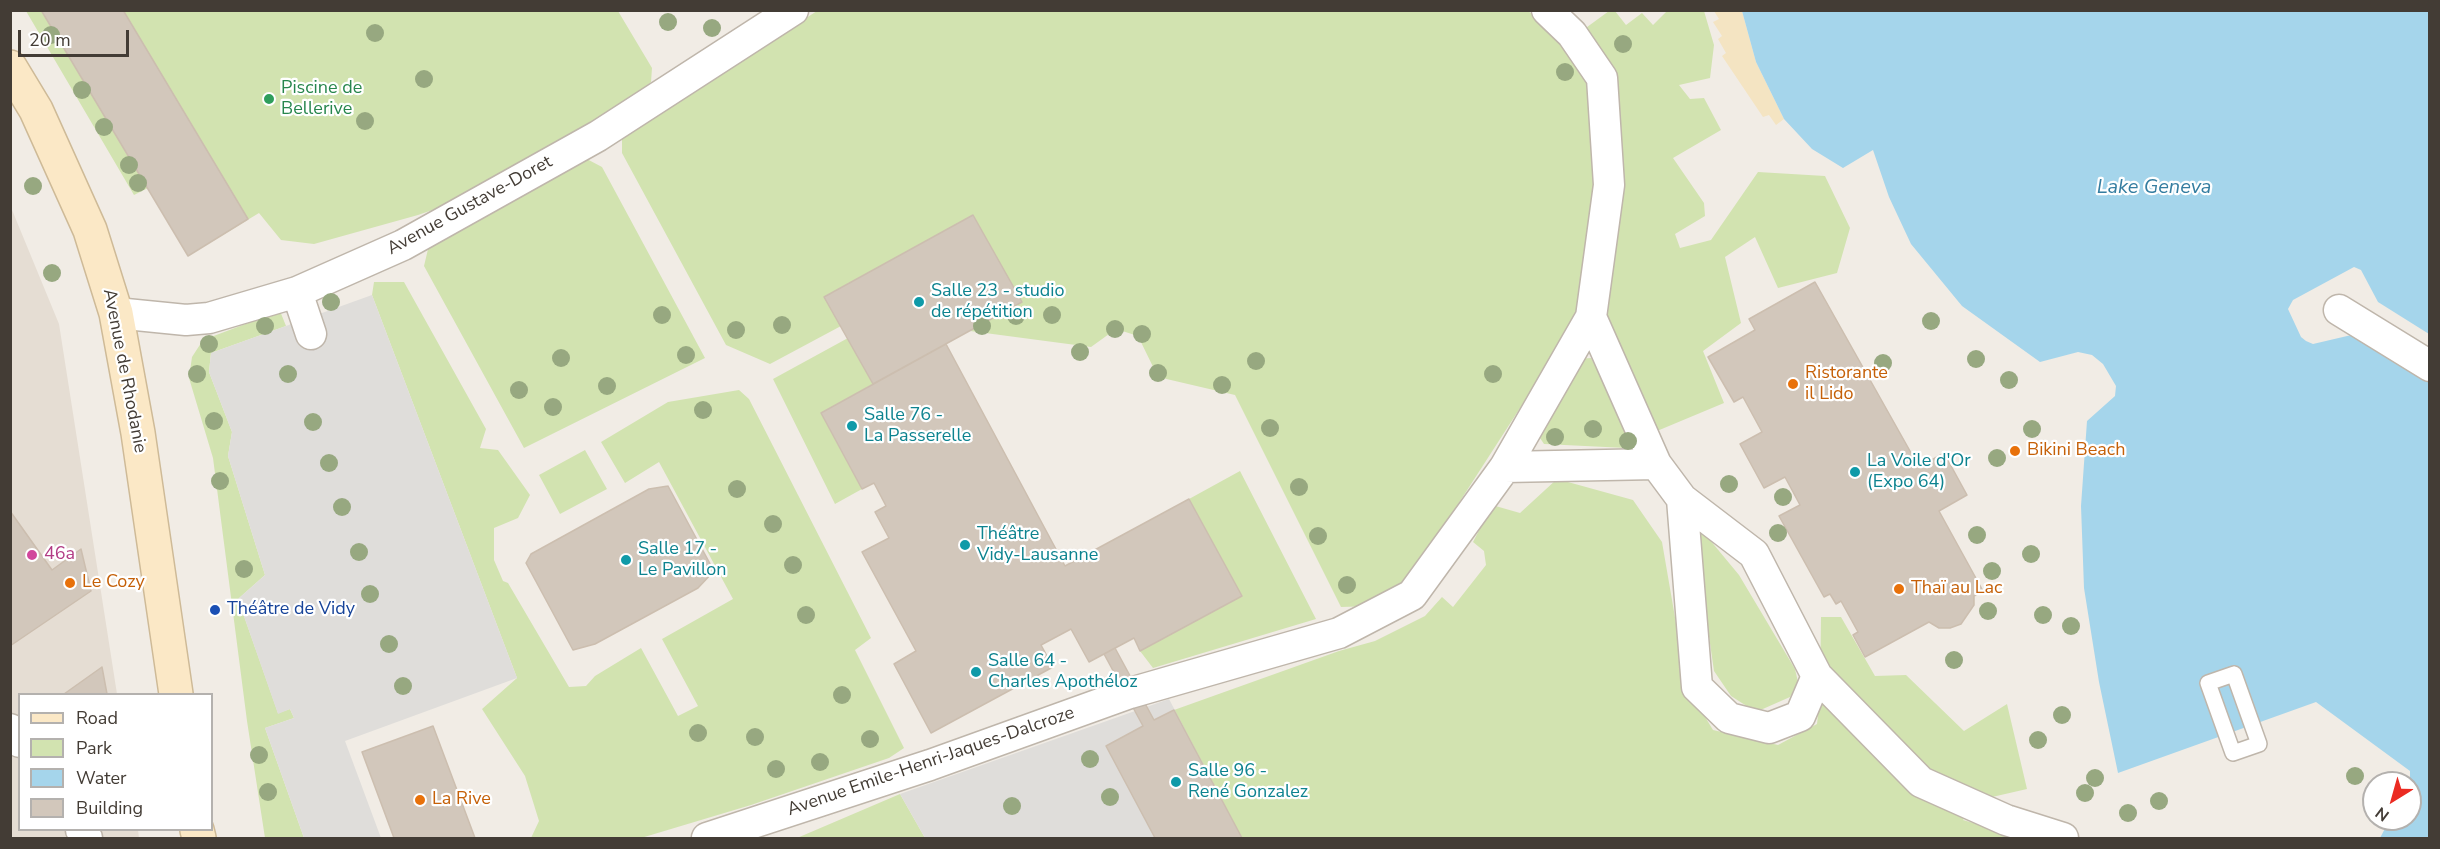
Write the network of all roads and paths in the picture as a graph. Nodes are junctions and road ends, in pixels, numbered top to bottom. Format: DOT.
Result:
graph roads {
  1 [pos="793,10"];
  2 [pos="1547,10"];
  3 [pos="10,67"];
  4 [pos="297,292"];
  5 [pos="2339,310"];
  6 [pos="116,313"];
  7 [pos="1591,317"];
  8 [pos="311,334"];
  9 [pos="2430,366"];
  10 [pos="1656,464"];
  11 [pos="1505,467"];
  12 [pos="1682,499"];
  13 [pos="1817,676"];
  14 [pos="176,693"];
  15 [pos="2247,748"];
  16 [pos="707,838"];
  17 [pos="2063,838"];
  1 -- 4 [label="street, Avenue Gustave-Doret"];
  2 -- 7 [label="street"];
  3 -- 6 [label="main road, Avenue de Rhodanie"];
  4 -- 6 [label="street, Avenue Gustave-Doret"];
  4 -- 8 [label="street"];
  5 -- 9 [label="street"];
  6 -- 14 [label="main road, Avenue de Rhodanie"];
  7 -- 10 [label="street"];
  7 -- 11 [label="street, Avenue Emile-Henri-Jaques-Dalcroze"];
  10 -- 11 [label="street"];
  10 -- 12 [label="street"];
  11 -- 16 [label="street, Avenue Emile-Henri-Jaques-Dalcroze"];
  12 -- 13 [label="street"];
  12 -- 13 [label="street"];
  13 -- 17 [label="street"];
  15 -- 15 [label="lane"];
}
